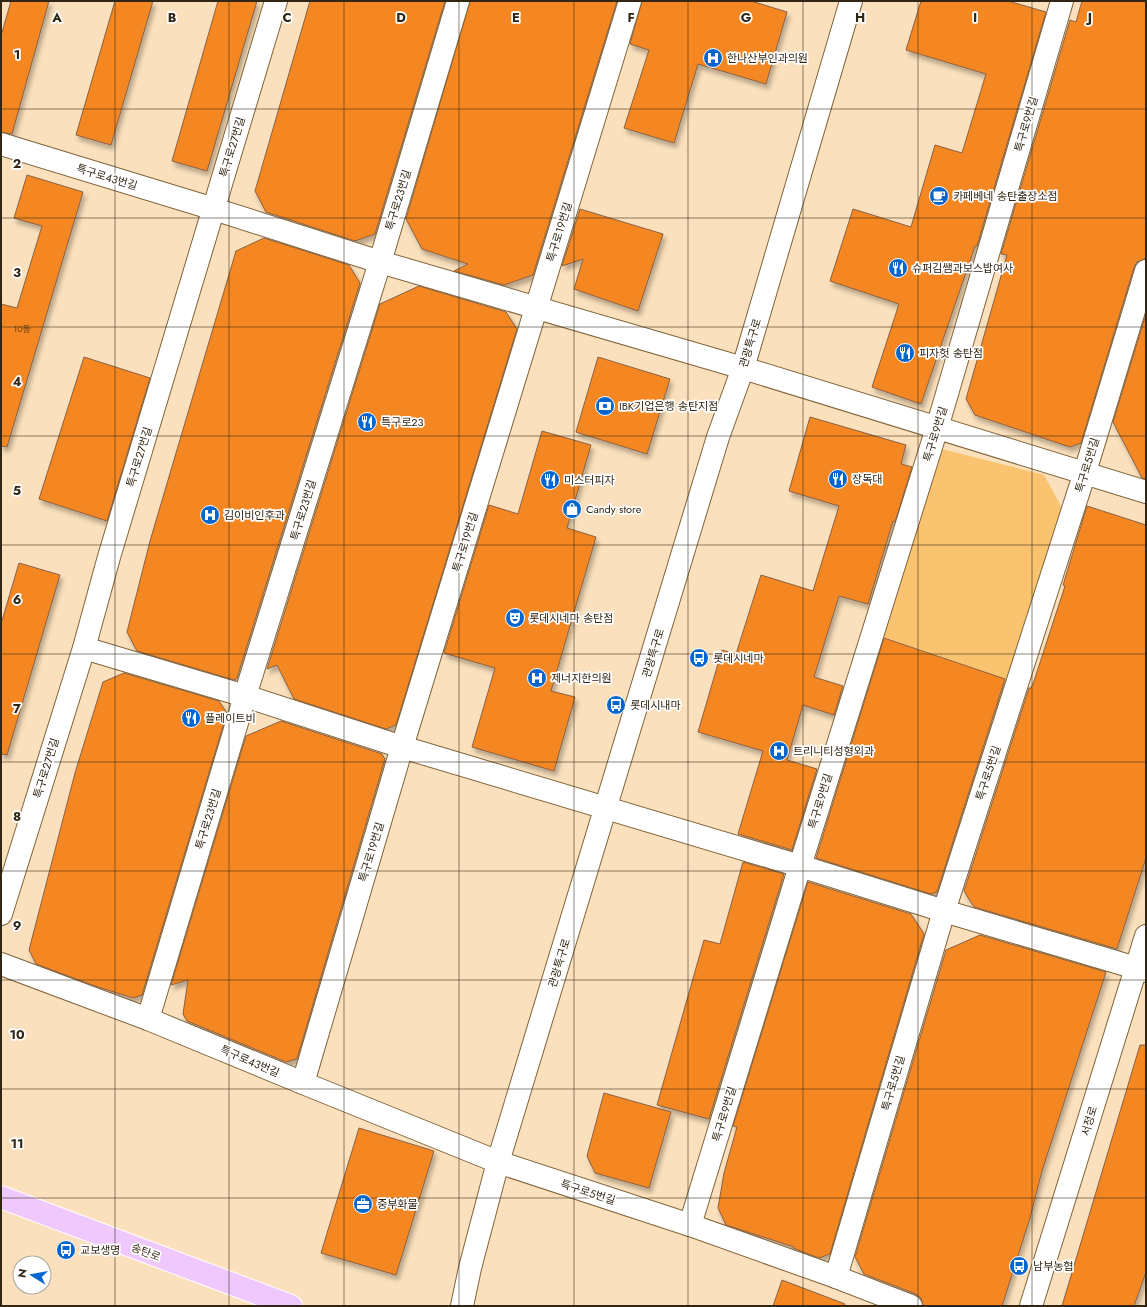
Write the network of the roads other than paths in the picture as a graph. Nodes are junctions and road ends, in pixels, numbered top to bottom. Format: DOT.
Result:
graph roads {
  1 [pos="276,1"];
  2 [pos="458,1"];
  3 [pos="630,1"];
  4 [pos="851,1"];
  5 [pos="1062,1"];
  6 [pos="1,144"];
  7 [pos="214,209"];
  8 [pos="380,262"];
  9 [pos="1146,271"];
  10 [pos="535,308"];
  11 [pos="743,368"];
  12 [pos="937,428"];
  13 [pos="1085,472"];
  14 [pos="1146,492"];
  15 [pos="84,648"];
  16 [pos="245,696"];
  17 [pos="402,747"];
  18 [pos="606,809"];
  19 [pos="800,866"];
  20 [pos="944,911"];
  21 [pos="1,914"];
  22 [pos="1146,936"];
  23 [pos="1,964"];
  24 [pos="1141,970"];
  25 [pos="148,1018"];
  26 [pos="303,1083"];
  27 [pos="498,1162"];
  28 [pos="1,1197"];
  29 [pos="690,1225"];
  30 [pos="836,1277"];
  31 [pos="291,1306"];
  32 [pos="462,1306"];
  33 [pos="911,1306"];
  34 [pos="1031,1306"];
  1 -- 7 [label="street, 특구로27번길"];
  2 -- 8 [label="street, 특구로23번길"];
  3 -- 10 [label="street, 특구로19번길"];
  4 -- 11 [label="street, 관광특구로"];
  5 -- 12 [label="street, 특구로9번길"];
  6 -- 7 [label="street, 특구로43번길"];
  7 -- 8 [label="street, 특구로43번길"];
  7 -- 15 [label="street, 특구로27번길"];
  8 -- 10 [label="street, 특구로43번길"];
  8 -- 16 [label="street, 특구로23번길"];
  9 -- 13 [label="street, 특구로5번길"];
  10 -- 11 [label="street, 특구로43번길"];
  10 -- 17 [label="street, 특구로19번길"];
  11 -- 12 [label="street, 특구로43번길"];
  11 -- 18 [label="street, 관광특구로"];
  12 -- 13 [label="street, 특구로43번길"];
  12 -- 19 [label="street, 특구로9번길"];
  13 -- 14 [label="street, 특구로43번길"];
  13 -- 20 [label="street, 특구로5번길"];
  15 -- 16 [label="street"];
  15 -- 21 [label="street, 특구로27번길"];
  16 -- 17 [label="street"];
  16 -- 25 [label="street, 특구로23번길"];
  17 -- 18 [label="street"];
  17 -- 26 [label="street, 특구로19번길"];
  18 -- 19 [label="street"];
  18 -- 27 [label="street, 관광특구로"];
  19 -- 20 [label="street"];
  19 -- 29 [label="street, 특구로9번길"];
  20 -- 24 [label="street"];
  20 -- 30 [label="street, 특구로5번길"];
  22 -- 24 [label="street, 서정로"];
  23 -- 25 [label="street, 특구로43번길"];
  24 -- 34 [label="street, 서정로"];
  25 -- 26 [label="street, 특구로43번길"];
  26 -- 27 [label="street, 특구로43번길"];
  27 -- 29 [label="street, 특구로5번길"];
  27 -- 32 [label="street, 관광특구로"];
  28 -- 31 [label="main road, 송탄로"];
  29 -- 30 [label="street, 특구로5번길"];
  30 -- 33 [label="street, 특구로5번길"];
}
